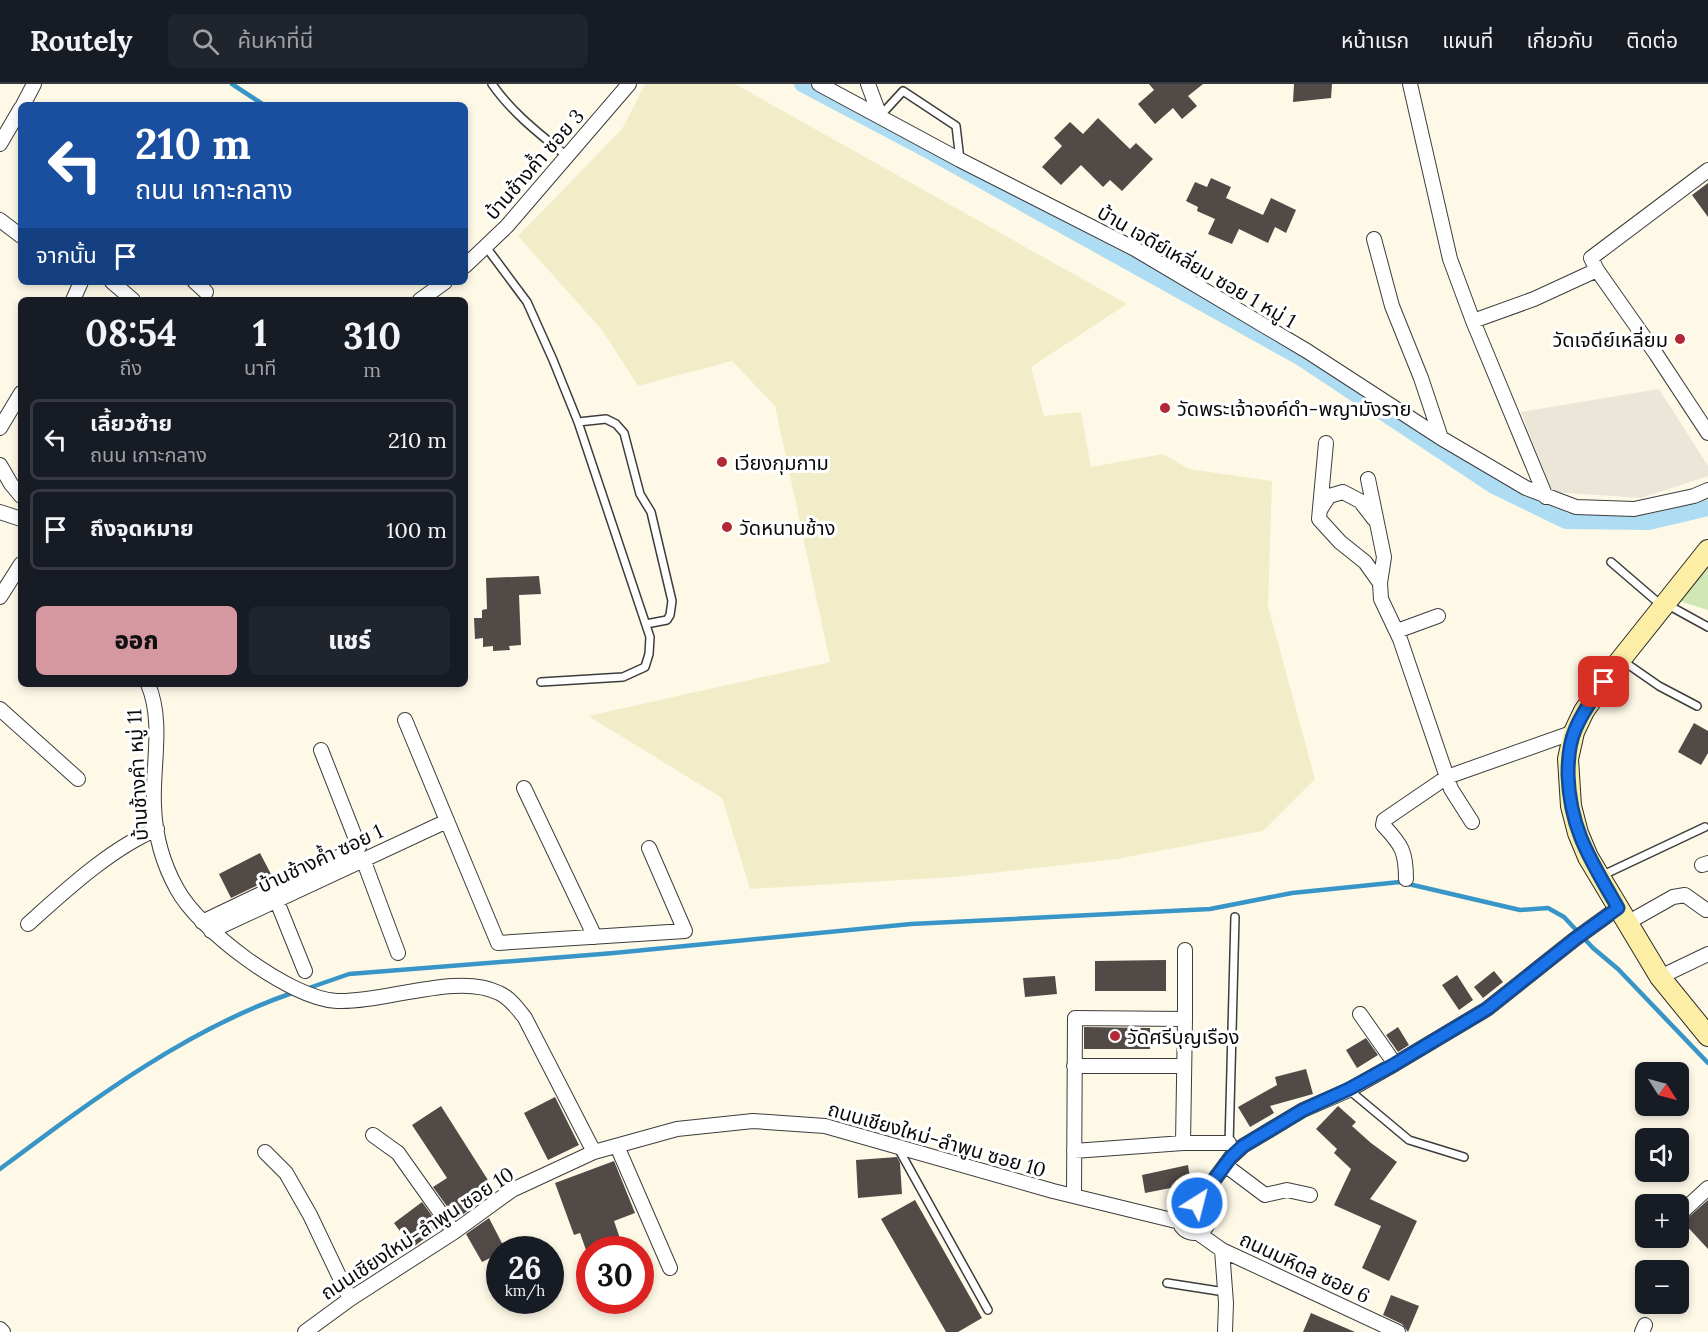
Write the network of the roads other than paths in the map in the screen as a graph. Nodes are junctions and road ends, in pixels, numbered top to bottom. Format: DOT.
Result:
graph roads {
  1 [pos="34,84"];
  2 [pos="492,84"];
  3 [pos="628,84"];
  4 [pos="819,84"];
  5 [pos="868,84"];
  6 [pos="1410,84"];
  7 [pos="24,102"];
  8 [pos="18,113"];
  9 [pos="880,116"];
  10 [pos="0,144"];
  11 [pos="568,157"];
  12 [pos="960,160"];
  13 [pos="1708,170"];
  14 [pos="0,220"];
  15 [pos="18,234"];
  16 [pos="1374,239"];
  17 [pos="486,247"];
  18 [pos="468,263"];
  19 [pos="1594,264"];
  20 [pos="116,285"];
  21 [pos="198,285"];
  22 [pos="441,285"];
  23 [pos="206,292"];
  24 [pos="130,297"];
  25 [pos="424,297"];
  26 [pos="1473,321"];
  27 [pos="18,398"];
  28 [pos="578,422"];
  29 [pos="0,428"];
  30 [pos="1708,433"];
  31 [pos="1441,438"];
  32 [pos="1326,443"];
  33 [pos="0,465"];
  34 [pos="1368,479"];
  35 [pos="1708,490"];
  36 [pos="18,492"];
  37 [pos="1546,497"];
  38 [pos="0,512"];
  39 [pos="1319,512"];
  40 [pos="18,518"];
  41 [pos="1377,521"];
  42 [pos="1708,550"];
  43 [pos="1611,562"];
  44 [pos="18,569"];
  45 [pos="1380,583"];
  46 [pos="0,597"];
  47 [pos="1664,605"];
  48 [pos="1438,616"];
  49 [pos="646,624"];
  50 [pos="1708,627"];
  51 [pos="1397,631"];
  52 [pos="1621,660"];
  53 [pos="541,682"];
  54 [pos="149,687"];
  55 [pos="1697,706"];
  56 [pos="0,709"];
  57 [pos="405,720"];
  58 [pos="1574,732"];
  59 [pos="321,750"];
  60 [pos="1447,777"];
  61 [pos="78,779"];
  62 [pos="524,788"];
  63 [pos="447,821"];
  64 [pos="1472,822"];
  65 [pos="1705,827"];
  66 [pos="157,829"];
  67 [pos="649,848"];
  68 [pos="363,859"];
  69 [pos="1601,876"];
  70 [pos="1406,879"];
  71 [pos="276,900"];
  72 [pos="1706,910"];
  73 [pos="1235,917"];
  74 [pos="1616,917"];
  75 [pos="28,924"];
  76 [pos="207,926"];
  77 [pos="595,938"];
  78 [pos="1185,950"];
  79 [pos="398,953"];
  80 [pos="1708,954"];
  81 [pos="305,971"];
  82 [pos="1660,977"];
  83 [pos="1360,1014"];
  84 [pos="1185,1018"];
  85 [pos="1708,1036"];
  86 [pos="1395,1064"];
  87 [pos="1074,1066"];
  88 [pos="1184,1066"];
  89 [pos="1349,1089"];
  90 [pos="373,1135"];
  91 [pos="1183,1143"];
  92 [pos="617,1146"];
  93 [pos="896,1146"];
  94 [pos="1074,1150"];
  95 [pos="265,1152"];
  96 [pos="594,1152"];
  97 [pos="1228,1155"];
  98 [pos="1464,1157"];
  99 [pos="1708,1188"];
  100 [pos="1310,1195"];
  101 [pos="1074,1196"];
  102 [pos="1197,1203"];
  103 [pos="1689,1205"];
  104 [pos="1180,1222"];
  105 [pos="454,1232"];
  106 [pos="1198,1233"];
  107 [pos="1222,1250"];
  108 [pos="670,1268"];
  109 [pos="1167,1283"];
  110 [pos="1225,1292"];
  111 [pos="350,1299"];
  112 [pos="988,1310"];
  113 [pos="0,1329"];
  114 [pos="3,1332"];
  115 [pos="305,1332"];
  116 [pos="1225,1332"];
  117 [pos="1398,1332"];
  1 -- 7 [label="street"];
  2 -- 11 [label="lane"];
  3 -- 11 [label="street, บ้านช้างค้ำ ซอย 3"];
  4 -- 9 [label="street, บ้าน เจดีย์เหลี่ยม ซอย 1 หมู่ 1"];
  5 -- 9 [label="street"];
  6 -- 26 [label="street"];
  8 -- 10 [label="street"];
  9 -- 12 [label="street, บ้าน เจดีย์เหลี่ยม ซอย 1 หมู่ 1"];
  9 -- 12 [label="lane"];
  11 -- 17 [label="street, บ้านช้างค้ำ ซอย 3"];
  12 -- 31 [label="street, บ้าน เจดีย์เหลี่ยม ซอย 1 หมู่ 1"];
  13 -- 19 [label="street"];
  14 -- 15 [label="street"];
  16 -- 31 [label="street"];
  17 -- 18 [label="street, บ้านช้างค้ำ ซอย 3"];
  17 -- 28 [label="lane"];
  19 -- 26 [label="street"];
  19 -- 30 [label="street"];
  20 -- 24 [label="street"];
  21 -- 23 [label="street"];
  22 -- 25 [label="street"];
  26 -- 37 [label="street"];
  27 -- 29 [label="street"];
  28 -- 49 [label="lane"];
  28 -- 49 [label="lane"];
  31 -- 37 [label="street, บ้าน เจดีย์เหลี่ยม ซอย 1 หมู่ 1"];
  32 -- 39 [label="street"];
  33 -- 36 [label="street"];
  34 -- 41 [label="street"];
  35 -- 37 [label="street, บ้าน เจดีย์เหลี่ยม ซอย 1 หมู่ 1"];
  38 -- 40 [label="street"];
  39 -- 41 [label="street"];
  39 -- 45 [label="street"];
  41 -- 45 [label="street"];
  42 -- 47 [label="street"];
  43 -- 47 [label="lane"];
  44 -- 46 [label="street"];
  45 -- 51 [label="street"];
  47 -- 50 [label="lane"];
  47 -- 52 [label="street"];
  48 -- 51 [label="street"];
  49 -- 53 [label="lane"];
  51 -- 60 [label="street"];
  52 -- 55 [label="lane"];
  52 -- 58 [label="street"];
  54 -- 66 [label="street, บ้านช้างคำ หมู่ 11"];
  56 -- 61 [label="street"];
  57 -- 63 [label="street"];
  58 -- 60 [label="street"];
  58 -- 69 [label="street"];
  59 -- 76 [label="street"];
  60 -- 64 [label="street"];
  60 -- 70 [label="street"];
  62 -- 77 [label="street"];
  63 -- 68 [label="street, บ้านช้างค้ำ ซอย 1"];
  63 -- 77 [label="street"];
  65 -- 69 [label="lane"];
  66 -- 75 [label="street"];
  66 -- 76 [label="street, บ้านช้างคำ หมู่ 11"];
  67 -- 77 [label="street"];
  68 -- 71 [label="street, บ้านช้างค้ำ ซอย 1"];
  68 -- 79 [label="street"];
  69 -- 74 [label="street"];
  71 -- 76 [label="street, บ้านช้างค้ำ ซอย 1"];
  71 -- 81 [label="street"];
  72 -- 74 [label="street"];
  73 -- 97 [label="lane"];
  74 -- 82 [label="street"];
  74 -- 86 [label="street"];
  76 -- 96 [label="street, บ้านช้างคำ หมู่ 11"];
  78 -- 84 [label="street"];
  80 -- 82 [label="street"];
  82 -- 85 [label="street"];
  83 -- 86 [label="street"];
  84 -- 87 [label="street"];
  84 -- 88 [label="street"];
  86 -- 89 [label="street"];
  87 -- 88 [label="street"];
  87 -- 94 [label="street"];
  88 -- 91 [label="street"];
  89 -- 97 [label="street"];
  89 -- 98 [label="lane"];
  90 -- 105 [label="street"];
  91 -- 94 [label="street"];
  91 -- 97 [label="street"];
  92 -- 93 [label="street, ถนนเชียงใหม่-ลำพูน ซอย 10"];
  92 -- 96 [label="street, ถนนเชียงใหม่-ลำพูน ซอย 10"];
  92 -- 108 [label="street"];
  93 -- 101 [label="street, ถนนเชียงใหม่-ลำพูน ซอย 10"];
  93 -- 112 [label="lane"];
  94 -- 101 [label="street"];
  95 -- 111 [label="street"];
  96 -- 105 [label="street, ถนนเชียงใหม่-ลำพูน ซอย 10"];
  97 -- 100 [label="street"];
  97 -- 102 [label="street"];
  99 -- 103 [label="street"];
  101 -- 104 [label="street, ถนนเชียงใหม่-ลำพูน ซอย 10"];
  102 -- 104 [label="street"];
  102 -- 106 [label="street"];
  104 -- 106 [label="street"];
  105 -- 111 [label="street, ถนนเชียงใหม่-ลำพูน ซอย 10"];
  106 -- 107 [label="street, ถนนมหิดล ซอย 6"];
  107 -- 110 [label="street"];
  107 -- 117 [label="street, ถนนมหิดล ซอย 6"];
  109 -- 110 [label="lane"];
  110 -- 116 [label="street"];
  111 -- 115 [label="street, ถนนเชียงใหม่-ลำพูน ซอย 10"];
  113 -- 114 [label="street"];
}
